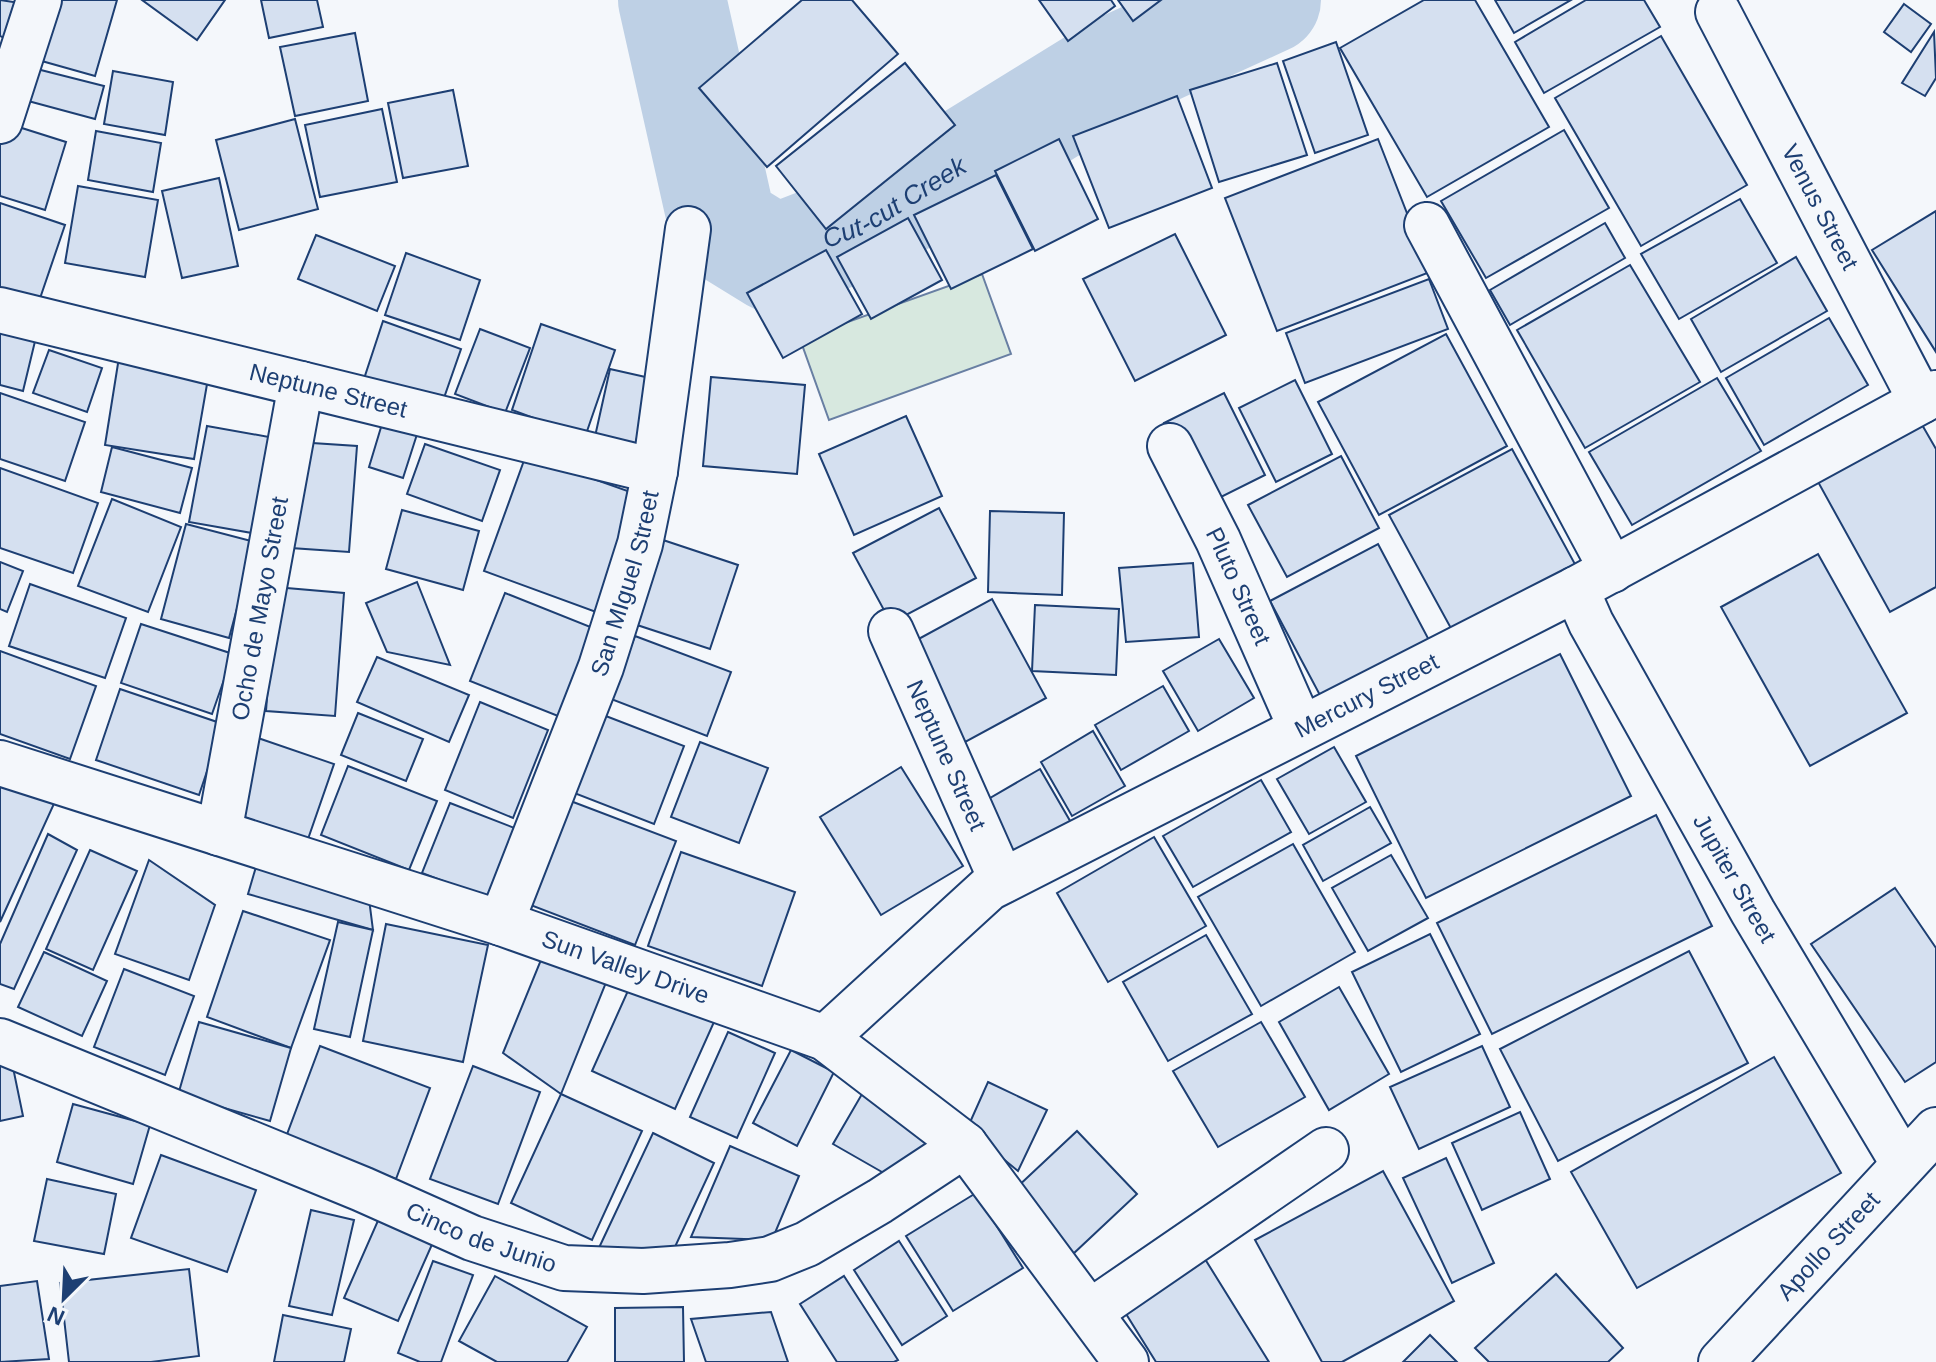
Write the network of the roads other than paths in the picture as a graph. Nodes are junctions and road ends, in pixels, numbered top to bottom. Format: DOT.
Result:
graph roads {
  1 [pos="39,0"];
  2 [pos="1718,12"];
  3 [pos="0,121"];
  4 [pos="1427,225"];
  5 [pos="688,229"];
  6 [pos="0,310"];
  7 [pos="301,384"];
  8 [pos="1929,397"];
  9 [pos="1170,446"];
  10 [pos="655,471"];
  11 [pos="1594,580"];
  12 [pos="891,631"];
  13 [pos="1301,728"];
  14 [pos="0,763"];
  15 [pos="219,833"];
  16 [pos="1002,881"];
  17 [pos="501,923"];
  18 [pos="825,1038"];
  19 [pos="0,1041"];
  20 [pos="1936,1130"];
  21 [pos="965,1145"];
  22 [pos="1326,1150"];
  23 [pos="1903,1163"];
  24 [pos="1090,1312"];
  25 [pos="1126,1362"];
  26 [pos="1721,1362"];
  1 -- 3 [label="street"];
  2 -- 8 [label="street, Venus Street"];
  4 -- 11 [label="street, Jupiter Street"];
  5 -- 10 [label="street, San MIguel Street"];
  6 -- 7 [label="street, Neptune Street"];
  7 -- 10 [label="street, Neptune Street"];
  7 -- 15 [label="street, Ocho de Mayo Street"];
  8 -- 11 [label="street, Mercury Street"];
  9 -- 13 [label="street, Pluto Street"];
  10 -- 17 [label="street, San MIguel Street"];
  11 -- 13 [label="street, Mercury Street"];
  11 -- 23 [label="street, Jupiter Street"];
  12 -- 16 [label="street, Neptune Street"];
  13 -- 16 [label="street, Mercury Street"];
  14 -- 15 [label="street, Sun Valley Drive"];
  15 -- 17 [label="street, Sun Valley Drive"];
  16 -- 18 [label="street, Mercury Street"];
  17 -- 18 [label="street, Sun Valley Drive"];
  18 -- 21 [label="street, Sun Valley Drive"];
  19 -- 21 [label="street, Cinco de Junio"];
  20 -- 23 [label="street, Apollo Street"];
  21 -- 24 [label="street, Sun Valley Drive"];
  22 -- 24 [label="street"];
  23 -- 26 [label="street, Apollo Street"];
  24 -- 25 [label="street, Sun Valley Drive"];
}
